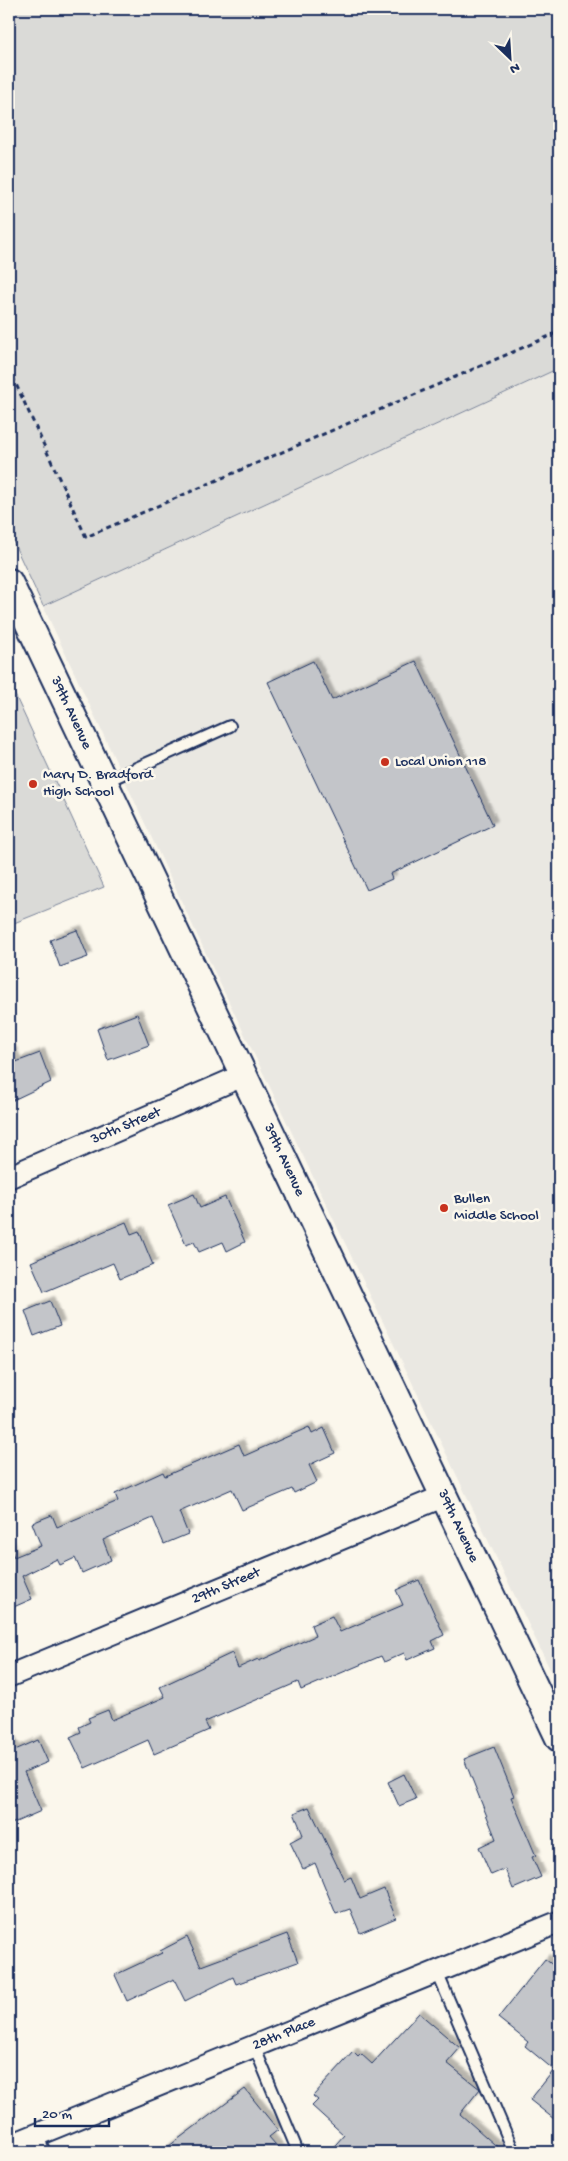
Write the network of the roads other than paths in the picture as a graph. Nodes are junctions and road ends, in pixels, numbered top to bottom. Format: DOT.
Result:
graph roads {
  1 [pos="9,582"];
  2 [pos="230,726"];
  3 [pos="104,782"];
  4 [pos="244,1075"];
  5 [pos="9,1177"];
  6 [pos="444,1496"];
  7 [pos="9,1676"];
  8 [pos="559,1738"];
  9 [pos="559,1922"];
  10 [pos="437,1972"];
  11 [pos="254,2046"];
  12 [pos="41,2144"];
  13 [pos="9,2146"];
  14 [pos="298,2152"];
  15 [pos="514,2152"];
  1 -- 3 [label="street, 39th Avenue"];
  2 -- 3 [label="lane"];
  3 -- 4 [label="street, 39th Avenue"];
  4 -- 5 [label="street, 30th Street"];
  4 -- 6 [label="street, 39th Avenue"];
  6 -- 7 [label="street, 29th Street"];
  6 -- 8 [label="street, 39th Avenue"];
  9 -- 10 [label="street, 28th Place"];
  10 -- 11 [label="street, 28th Place"];
  10 -- 15 [label="lane"];
  11 -- 12 [label="street, 28th Place"];
  11 -- 14 [label="lane"];
  12 -- 13 [label="street, 28th Place"];
}
